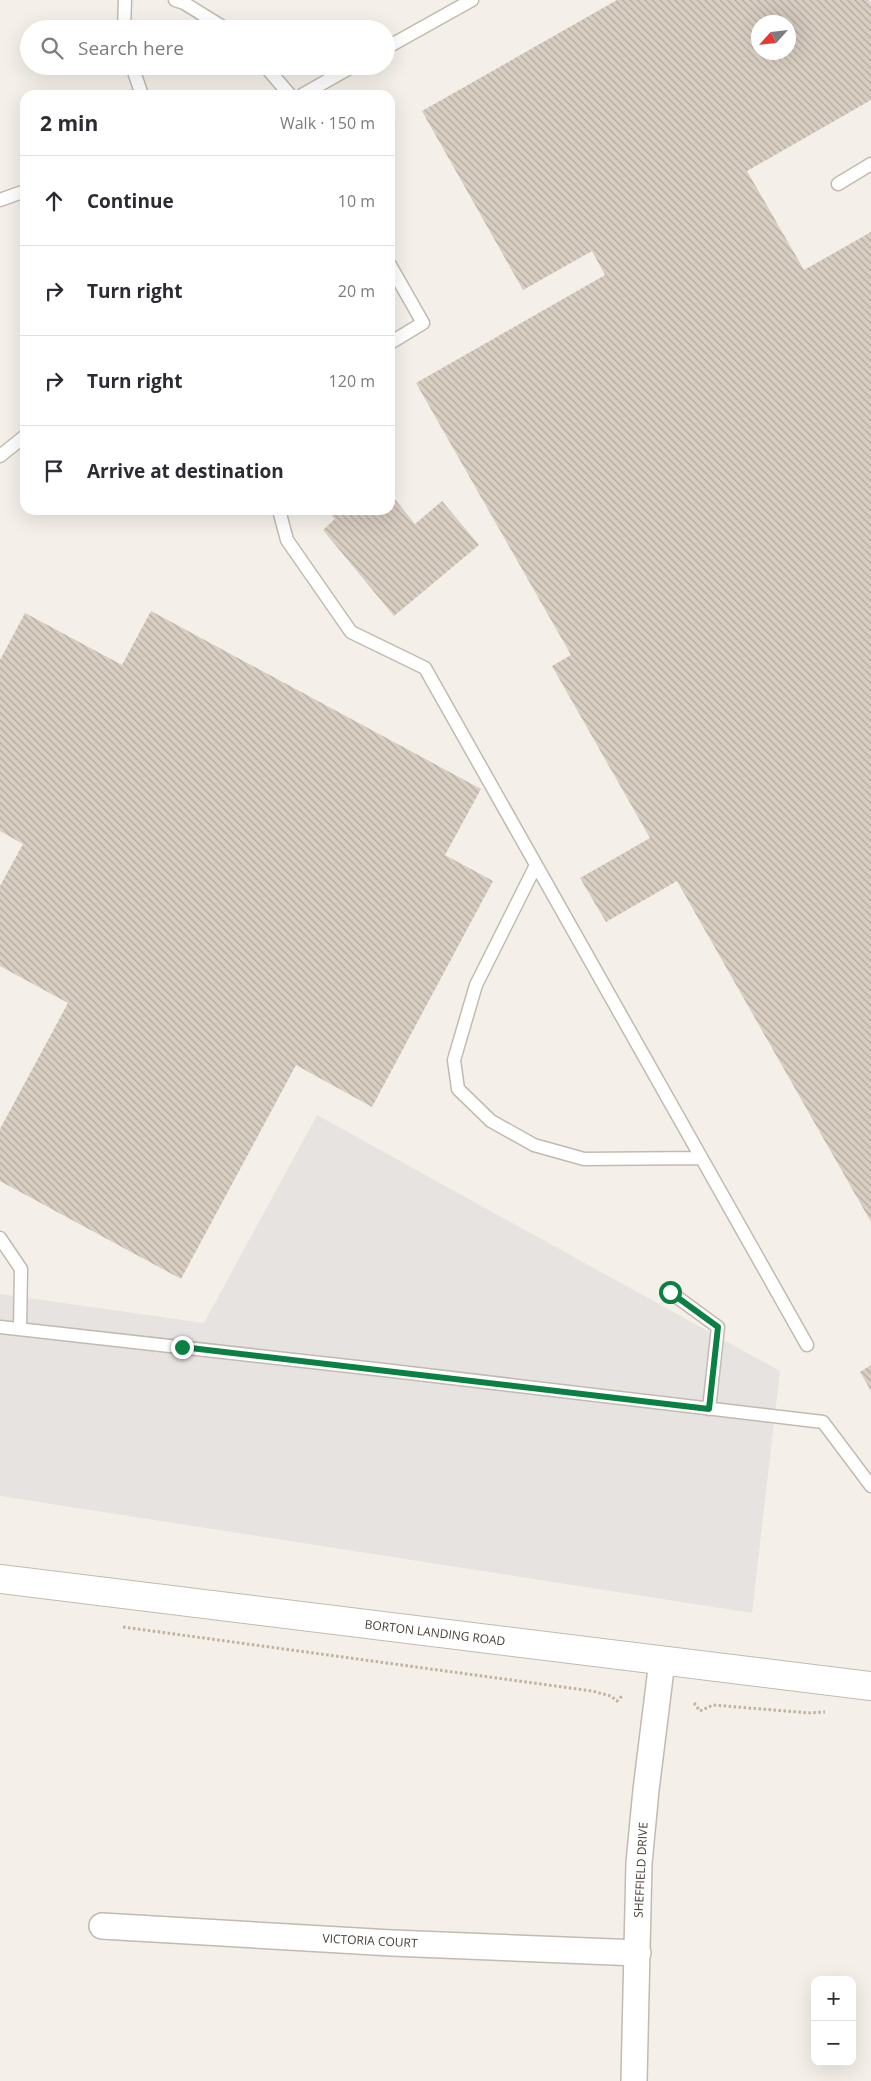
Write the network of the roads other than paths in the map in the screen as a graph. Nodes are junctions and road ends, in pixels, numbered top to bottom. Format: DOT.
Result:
graph roads {
  1 [pos="125,0"];
  2 [pos="175,0"];
  3 [pos="472,0"];
  4 [pos="124,20"];
  5 [pos="211,20"];
  6 [pos="395,43"];
  7 [pos="135,75"];
  8 [pos="273,75"];
  9 [pos="337,75"];
  10 [pos="140,90"];
  11 [pos="286,90"];
  12 [pos="311,90"];
  13 [pos="871,164"];
  14 [pos="838,184"];
  15 [pos="20,193"];
  16 [pos="0,200"];
  17 [pos="395,274"];
  18 [pos="395,340"];
  19 [pos="20,440"];
  20 [pos="0,456"];
  21 [pos="280,515"];
  22 [pos="536,865"];
  23 [pos="701,1158"];
  24 [pos="0,1238"];
  25 [pos="670,1292"];
  26 [pos="0,1327"];
  27 [pos="20,1329"];
  28 [pos="807,1345"];
  29 [pos="709,1409"];
  30 [pos="871,1486"];
  31 [pos="0,1579"];
  32 [pos="662,1660"];
  33 [pos="871,1686"];
  34 [pos="102,1926"];
  35 [pos="638,1952"];
  36 [pos="634,2081"];
  1 -- 4 [label="lane"];
  2 -- 5 [label="lane"];
  3 -- 6 [label="lane"];
  7 -- 10 [label="lane"];
  8 -- 11 [label="lane"];
  9 -- 12 [label="lane"];
  13 -- 14 [label="lane"];
  15 -- 16 [label="lane"];
  17 -- 18 [label="lane"];
  19 -- 20 [label="lane"];
  21 -- 22 [label="lane"];
  22 -- 23 [label="lane"];
  22 -- 23 [label="lane"];
  23 -- 28 [label="lane"];
  24 -- 27 [label="lane"];
  25 -- 29 [label="lane"];
  26 -- 27 [label="lane"];
  27 -- 29 [label="lane"];
  29 -- 30 [label="lane"];
  31 -- 32 [label="street, BORTON LANDING ROAD"];
  32 -- 33 [label="street, BORTON LANDING ROAD"];
  32 -- 35 [label="street, SHEFFIELD DRIVE"];
  34 -- 35 [label="street, VICTORIA COURT"];
  35 -- 36 [label="street, SHEFFIELD DRIVE"];
}
